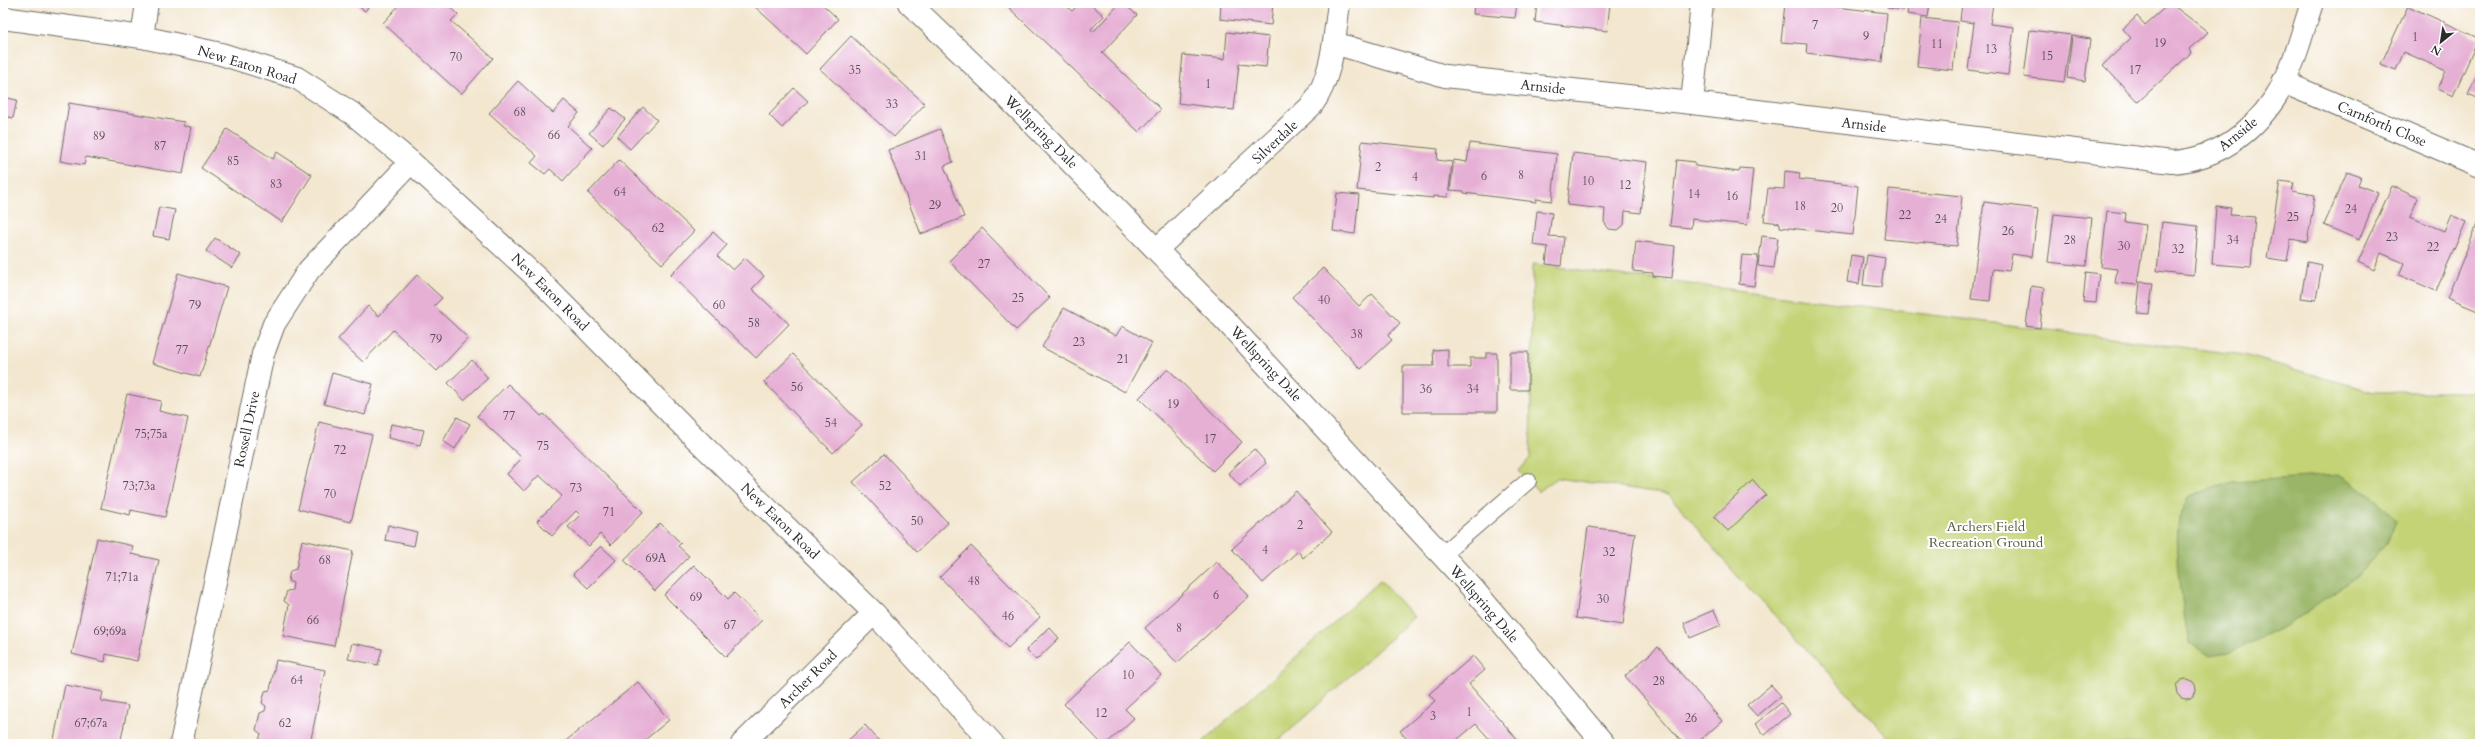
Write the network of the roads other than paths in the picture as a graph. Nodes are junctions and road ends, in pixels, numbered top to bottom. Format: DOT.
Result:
graph roads {
  1 [pos="147,3"];
  2 [pos="909,3"];
  3 [pos="1339,3"];
  4 [pos="1702,3"];
  5 [pos="2312,3"];
  6 [pos="3,18"];
  7 [pos="142,37"];
  8 [pos="1334,43"];
  9 [pos="2283,82"];
  10 [pos="1692,103"];
  11 [pos="411,162"];
  12 [pos="2480,166"];
  13 [pos="1157,249"];
  14 [pos="1528,481"];
  15 [pos="1442,555"];
  16 [pos="874,613"];
  17 [pos="181,744"];
  18 [pos="742,744"];
  19 [pos="993,744"];
  20 [pos="1604,744"];
  1 -- 7 [label="street"];
  2 -- 13 [label="street, Wellspring Dale"];
  3 -- 8 [label="street, Silverdale"];
  4 -- 10 [label="street"];
  5 -- 9 [label="street, Arnside"];
  6 -- 7 [label="street, New Eaton Road"];
  7 -- 11 [label="street, New Eaton Road"];
  8 -- 10 [label="street, Arnside"];
  8 -- 13 [label="street, Silverdale"];
  9 -- 10 [label="street, Arnside"];
  9 -- 12 [label="street, Carnforth Close"];
  11 -- 16 [label="street, New Eaton Road"];
  11 -- 17 [label="street, Rossell Drive"];
  13 -- 15 [label="street, Wellspring Dale"];
  14 -- 15 [label="lane"];
  15 -- 20 [label="street, Wellspring Dale"];
  16 -- 18 [label="street, Archer Road"];
  16 -- 19 [label="street, New Eaton Road"];
}
